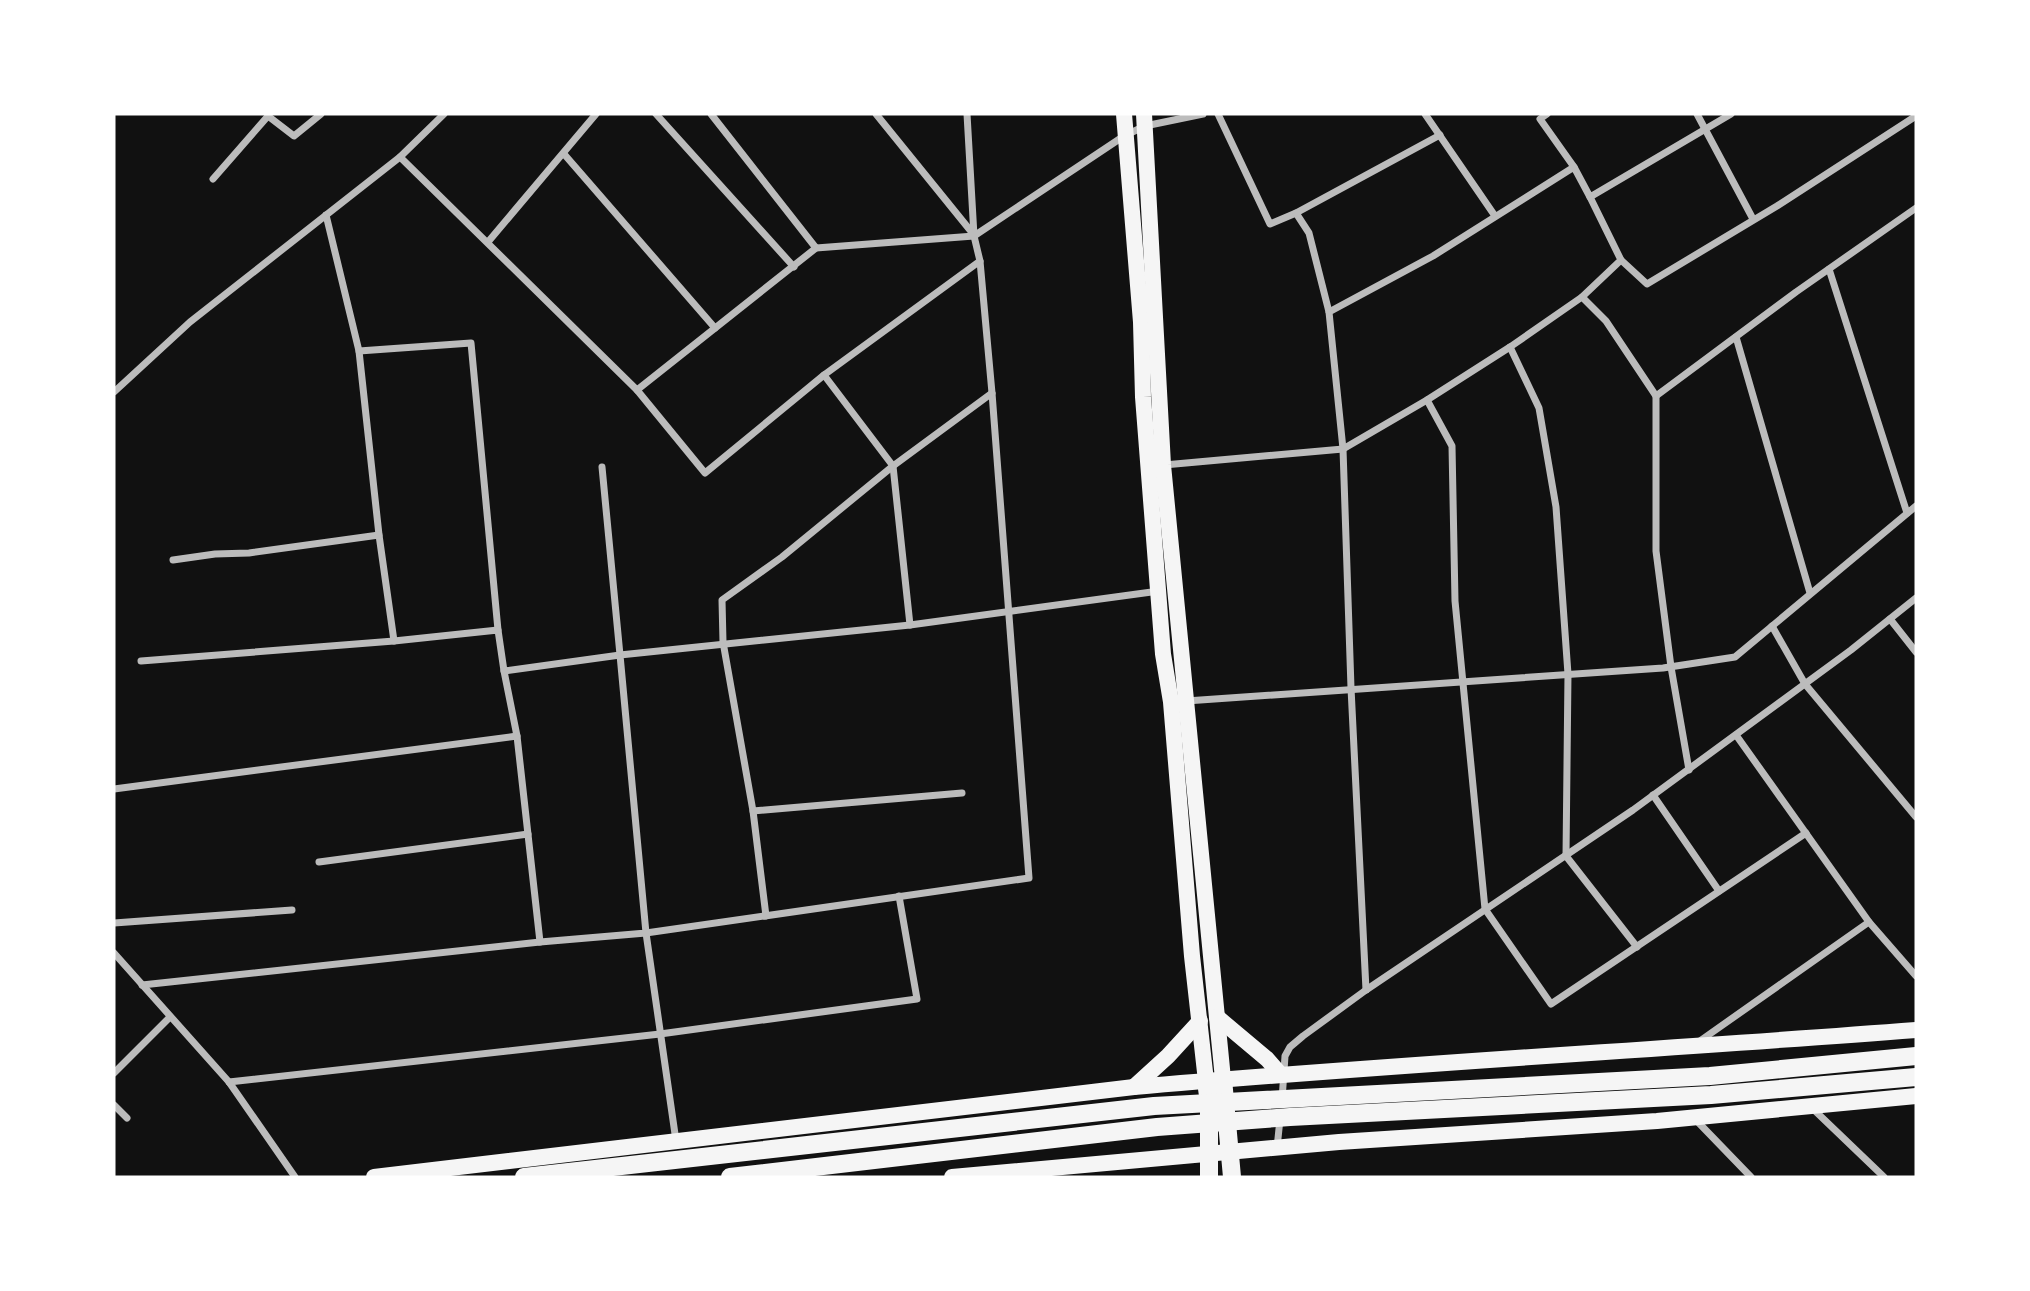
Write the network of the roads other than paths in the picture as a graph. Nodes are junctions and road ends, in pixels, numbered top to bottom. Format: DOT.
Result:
graph roads {
  1 [pos="321,114"];
  2 [pos="444,114"];
  3 [pos="596,114"];
  4 [pos="656,114"];
  5 [pos="711,114"];
  6 [pos="876,114"];
  7 [pos="967,114"];
  8 [pos="1124,114"];
  9 [pos="1203,114"];
  10 [pos="1218,114"];
  11 [pos="1425,114"];
  12 [pos="1547,114"];
  13 [pos="1697,114"];
  14 [pos="1731,114"];
  15 [pos="1916,117"];
  16 [pos="1144,120"];
  17 [pos="1707,130"];
  18 [pos="1440,135"];
  19 [pos="1124,136"];
  20 [pos="564,154"];
  21 [pos="400,157"];
  22 [pos="1574,167"];
  23 [pos="214,179"];
  24 [pos="1590,197"];
  25 [pos="1916,208"];
  26 [pos="1296,213"];
  27 [pos="326,215"];
  28 [pos="1495,216"];
  29 [pos="1753,219"];
  30 [pos="974,236"];
  31 [pos="488,242"];
  32 [pos="816,248"];
  33 [pos="1621,260"];
  34 [pos="980,261"];
  35 [pos="794,267"];
  36 [pos="1829,269"];
  37 [pos="1581,297"];
  38 [pos="1329,312"];
  39 [pos="715,328"];
  40 [pos="1736,337"];
  41 [pos="1510,347"];
  42 [pos="359,351"];
  43 [pos="824,375"];
  44 [pos="636,390"];
  45 [pos="114,391"];
  46 [pos="992,393"];
  47 [pos="1656,396"];
  48 [pos="1427,400"];
  49 [pos="1343,449"];
  50 [pos="893,466"];
  51 [pos="1156,466"];
  52 [pos="601,467"];
  53 [pos="1916,506"];
  54 [pos="1907,513"];
  55 [pos="379,535"];
  56 [pos="173,560"];
  57 [pos="1159,591"];
  58 [pos="1810,593"];
  59 [pos="1916,598"];
  60 [pos="1009,611"];
  61 [pos="1890,619"];
  62 [pos="909,625"];
  63 [pos="1772,626"];
  64 [pos="498,629"];
  65 [pos="394,641"];
  66 [pos="723,642"];
  67 [pos="1916,652"];
  68 [pos="620,655"];
  69 [pos="141,661"];
  70 [pos="1671,667"];
  71 [pos="504,671"];
  72 [pos="1568,674"];
  73 [pos="1462,681"];
  74 [pos="1805,684"];
  75 [pos="1351,688"];
  76 [pos="1178,701"];
  77 [pos="1736,734"];
  78 [pos="517,736"];
  79 [pos="1689,770"];
  80 [pos="114,789"];
  81 [pos="962,793"];
  82 [pos="1653,795"];
  83 [pos="753,811"];
  84 [pos="1916,817"];
  85 [pos="1805,832"];
  86 [pos="528,834"];
  87 [pos="1566,856"];
  88 [pos="319,862"];
  89 [pos="1719,891"];
  90 [pos="1204,895"];
  91 [pos="1187,896"];
  92 [pos="899,897"];
  93 [pos="1485,909"];
  94 [pos="292,910"];
  95 [pos="766,916"];
  96 [pos="1869,922"];
  97 [pos="114,923"];
  98 [pos="646,933"];
  99 [pos="540,942"];
  100 [pos="1637,947"];
  101 [pos="114,953"];
  102 [pos="1916,976"];
  103 [pos="142,985"];
  104 [pos="1366,990"];
  105 [pos="170,1017"];
  106 [pos="1217,1017"];
  107 [pos="1200,1021"];
  108 [pos="1916,1030"];
  109 [pos="660,1034"];
  110 [pos="1691,1047"];
  111 [pos="1916,1056"];
  112 [pos="114,1073"];
  113 [pos="1282,1075"];
  114 [pos="1916,1077"];
  115 [pos="1214,1080"];
  116 [pos="229,1082"];
  117 [pos="1135,1087"];
  118 [pos="1916,1096"];
  119 [pos="114,1105"];
  120 [pos="1810,1106"];
  121 [pos="1694,1117"];
  122 [pos="127,1118"];
  123 [pos="676,1142"];
  124 [pos="1278,1148"];
  125 [pos="1230,1152"];
  126 [pos="1208,1153"];
  127 [pos="1067,1172"];
  128 [pos="1021,1174"];
  129 [pos="295,1177"];
  130 [pos="374,1177"];
  131 [pos="524,1177"];
  132 [pos="730,1177"];
  133 [pos="952,1177"];
  134 [pos="1209,1177"];
  135 [pos="1232,1177"];
  136 [pos="1751,1177"];
  137 [pos="1884,1177"];
  1 -- 23 [label="street"];
  2 -- 21 [label="street"];
  3 -- 20 [label="street"];
  4 -- 35 [label="street"];
  5 -- 32 [label="street"];
  6 -- 30 [label="street"];
  7 -- 30 [label="street"];
  8 -- 19 [label="main road"];
  9 -- 16 [label="street"];
  10 -- 26 [label="street"];
  11 -- 18 [label="street"];
  12 -- 22 [label="street"];
  13 -- 17 [label="street"];
  14 -- 17 [label="street"];
  15 -- 29 [label="street"];
  16 -- 19 [label="street"];
  16 -- 51 [label="main road"];
  17 -- 24 [label="street"];
  17 -- 29 [label="street"];
  18 -- 26 [label="street"];
  18 -- 28 [label="street"];
  19 -- 30 [label="street"];
  19 -- 51 [label="main road"];
  20 -- 31 [label="street"];
  20 -- 39 [label="street"];
  21 -- 27 [label="street"];
  21 -- 31 [label="street"];
  22 -- 24 [label="street"];
  22 -- 28 [label="street"];
  24 -- 33 [label="street"];
  25 -- 36 [label="street"];
  26 -- 38 [label="street"];
  27 -- 42 [label="street"];
  27 -- 45 [label="street"];
  28 -- 38 [label="street"];
  29 -- 33 [label="street"];
  30 -- 32 [label="street"];
  30 -- 34 [label="street"];
  31 -- 44 [label="street"];
  32 -- 35 [label="street"];
  33 -- 37 [label="street"];
  34 -- 43 [label="street"];
  34 -- 46 [label="street"];
  35 -- 39 [label="street"];
  36 -- 40 [label="street"];
  36 -- 54 [label="street"];
  37 -- 41 [label="street"];
  37 -- 47 [label="street"];
  38 -- 49 [label="street"];
  39 -- 44 [label="street"];
  40 -- 47 [label="street"];
  40 -- 58 [label="street"];
  41 -- 48 [label="street"];
  41 -- 72 [label="street"];
  42 -- 55 [label="street"];
  42 -- 64 [label="street"];
  43 -- 44 [label="street"];
  43 -- 50 [label="street"];
  46 -- 50 [label="street"];
  46 -- 60 [label="street"];
  47 -- 70 [label="street"];
  48 -- 49 [label="street"];
  48 -- 73 [label="street"];
  49 -- 51 [label="street"];
  49 -- 75 [label="street"];
  50 -- 62 [label="street"];
  50 -- 66 [label="street"];
  51 -- 57 [label="main road"];
  51 -- 76 [label="main road"];
  52 -- 68 [label="street"];
  53 -- 54 [label="street"];
  54 -- 58 [label="street"];
  55 -- 56 [label="street"];
  55 -- 65 [label="street"];
  57 -- 60 [label="street"];
  57 -- 76 [label="main road"];
  58 -- 63 [label="street"];
  59 -- 61 [label="street"];
  60 -- 62 [label="street"];
  60 -- 92 [label="street"];
  61 -- 67 [label="street"];
  61 -- 74 [label="street"];
  62 -- 66 [label="street"];
  63 -- 70 [label="street"];
  63 -- 74 [label="street"];
  64 -- 65 [label="street"];
  64 -- 71 [label="street"];
  65 -- 69 [label="street"];
  66 -- 68 [label="street"];
  66 -- 83 [label="street"];
  68 -- 71 [label="street"];
  68 -- 98 [label="street"];
  70 -- 72 [label="street"];
  70 -- 79 [label="street"];
  71 -- 78 [label="street"];
  72 -- 73 [label="street"];
  72 -- 87 [label="street"];
  73 -- 75 [label="street"];
  73 -- 93 [label="street"];
  74 -- 77 [label="street"];
  74 -- 84 [label="street"];
  75 -- 76 [label="street"];
  75 -- 104 [label="street"];
  76 -- 90 [label="main road"];
  76 -- 91 [label="main road"];
  77 -- 79 [label="street"];
  77 -- 85 [label="street"];
  78 -- 80 [label="street"];
  78 -- 86 [label="street"];
  79 -- 82 [label="street"];
  81 -- 83 [label="street"];
  82 -- 87 [label="street"];
  82 -- 89 [label="street"];
  83 -- 95 [label="street"];
  85 -- 89 [label="street"];
  85 -- 96 [label="street"];
  86 -- 88 [label="street"];
  86 -- 99 [label="street"];
  87 -- 93 [label="street"];
  87 -- 100 [label="street"];
  89 -- 100 [label="street"];
  90 -- 91 [label="main road"];
  90 -- 106 [label="main road"];
  91 -- 107 [label="main road"];
  92 -- 95 [label="street"];
  92 -- 109 [label="street"];
  93 -- 100 [label="street"];
  93 -- 104 [label="street"];
  94 -- 97 [label="street"];
  95 -- 98 [label="street"];
  96 -- 102 [label="street"];
  96 -- 110 [label="street"];
  98 -- 99 [label="street"];
  98 -- 109 [label="street"];
  99 -- 103 [label="street"];
  101 -- 103 [label="street"];
  103 -- 105 [label="street"];
  104 -- 113 [label="street"];
  105 -- 112 [label="street"];
  105 -- 116 [label="street"];
  106 -- 113 [label="main road"];
  106 -- 115 [label="main road"];
  107 -- 115 [label="main road"];
  107 -- 117 [label="main road"];
  108 -- 110 [label="main road"];
  109 -- 116 [label="street"];
  109 -- 123 [label="street"];
  110 -- 113 [label="main road"];
  111 -- 131 [label="highway"];
  113 -- 115 [label="main road"];
  113 -- 124 [label="street"];
  114 -- 132 [label="highway"];
  115 -- 117 [label="main road"];
  115 -- 125 [label="highway"];
  115 -- 126 [label="highway"];
  116 -- 129 [label="street"];
  117 -- 123 [label="main road"];
  118 -- 120 [label="main road"];
  119 -- 122 [label="street"];
  120 -- 121 [label="main road"];
  120 -- 137 [label="street"];
  121 -- 124 [label="main road"];
  121 -- 136 [label="street"];
  123 -- 130 [label="main road"];
  124 -- 125 [label="main road"];
  125 -- 126 [label="main road"];
  125 -- 135 [label="highway"];
  126 -- 127 [label="main road"];
  126 -- 134 [label="highway"];
  127 -- 128 [label="main road"];
  128 -- 133 [label="main road"];
}
